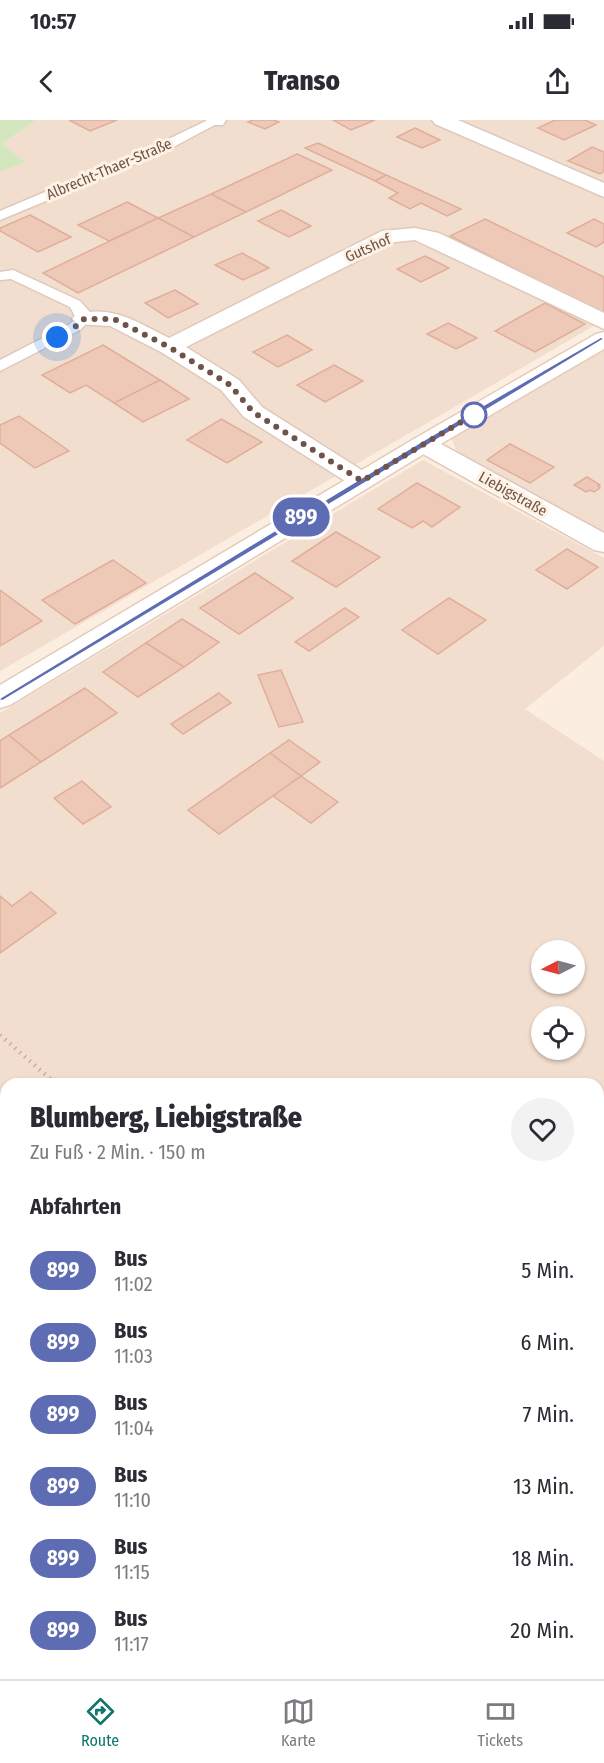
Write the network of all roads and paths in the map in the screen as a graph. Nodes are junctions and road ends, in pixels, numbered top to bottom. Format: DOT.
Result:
graph roads {
  1 [pos="442,120"];
  2 [pos="216,121"];
  3 [pos="604,192"];
  4 [pos="0,216"];
  5 [pos="0,261"];
  6 [pos="6,275"];
  7 [pos="84,319"];
  8 [pos="604,322"];
  9 [pos="604,339"];
  10 [pos="169,347"];
  11 [pos="0,366"];
  12 [pos="423,444"];
  13 [pos="362,481"];
  14 [pos="604,544"];
  15 [pos="0,698"];
  16 [pos="0,1035"];
  17 [pos="49,1078"];
  1 -- 3 [label="street"];
  2 -- 4 [label="lane, Albrecht-Thaer-Straße"];
  5 -- 6 [label="lane"];
  6 -- 7 [label="lane"];
  7 -- 10 [label="street"];
  7 -- 11 [label="lane"];
  8 -- 10 [label="street, Gutshof"];
  9 -- 12 [label="street"];
  10 -- 13 [label="street"];
  12 -- 13 [label="street"];
  12 -- 14 [label="street, Liebigstraße"];
  13 -- 15 [label="street"];
  16 -- 17 [label="path"];
}
